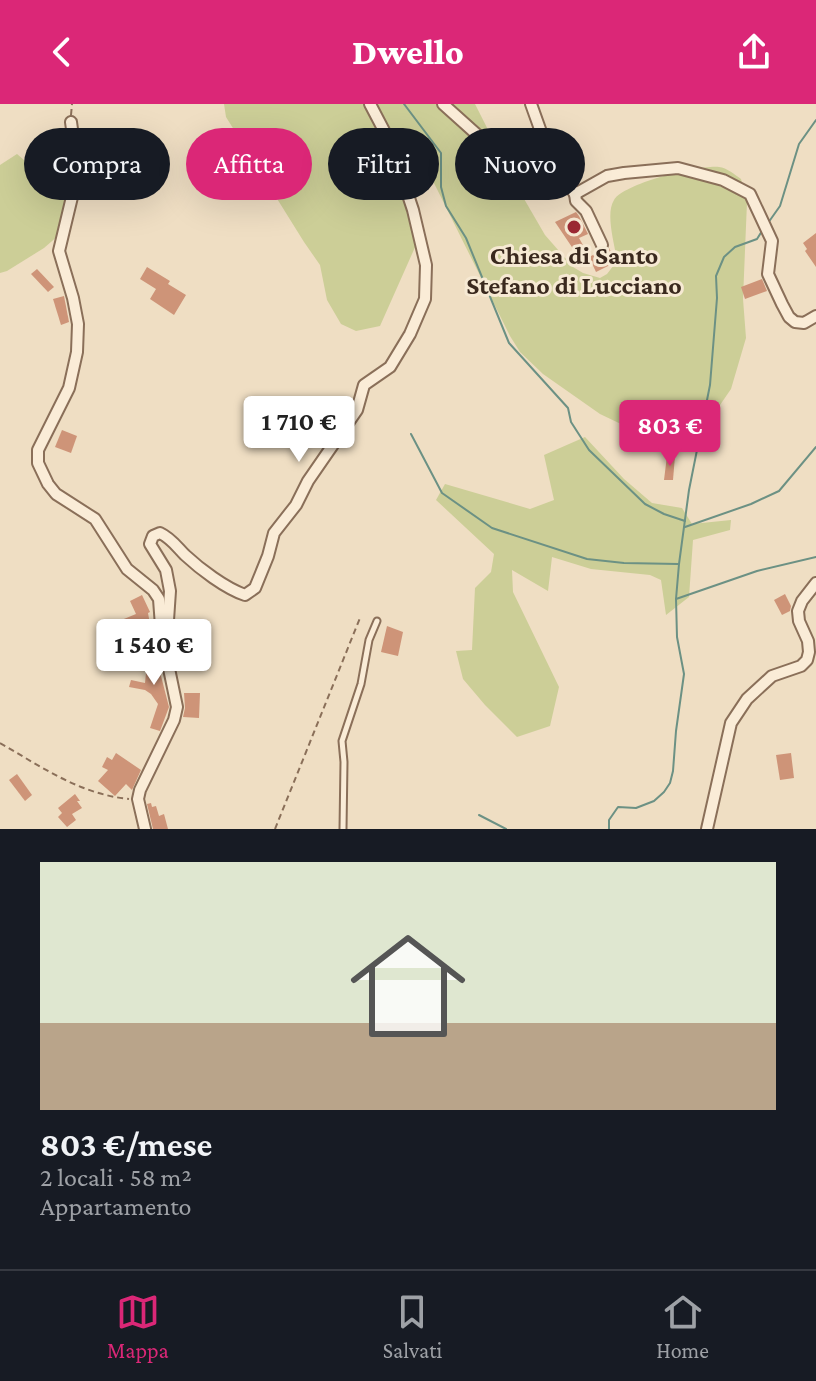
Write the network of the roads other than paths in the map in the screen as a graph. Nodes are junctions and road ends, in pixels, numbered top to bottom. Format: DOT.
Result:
graph roads {
  1 [pos="370,104"];
  2 [pos="443,104"];
  3 [pos="531,104"];
  4 [pos="71,122"];
  5 [pos="470,128"];
  6 [pos="540,128"];
  7 [pos="585,188"];
  8 [pos="576,200"];
  9 [pos="602,245"];
  10 [pos="816,316"];
  11 [pos="816,583"];
  12 [pos="377,621"];
  13 [pos="169,665"];
  14 [pos="145,829"];
  15 [pos="343,829"];
  16 [pos="707,829"];
  1 -- 13 [label="street"];
  2 -- 5 [label="street"];
  3 -- 6 [label="street"];
  4 -- 13 [label="street"];
  7 -- 10 [label="street"];
  8 -- 9 [label="street"];
  11 -- 16 [label="street"];
  12 -- 15 [label="lane"];
  13 -- 14 [label="street"];
}
